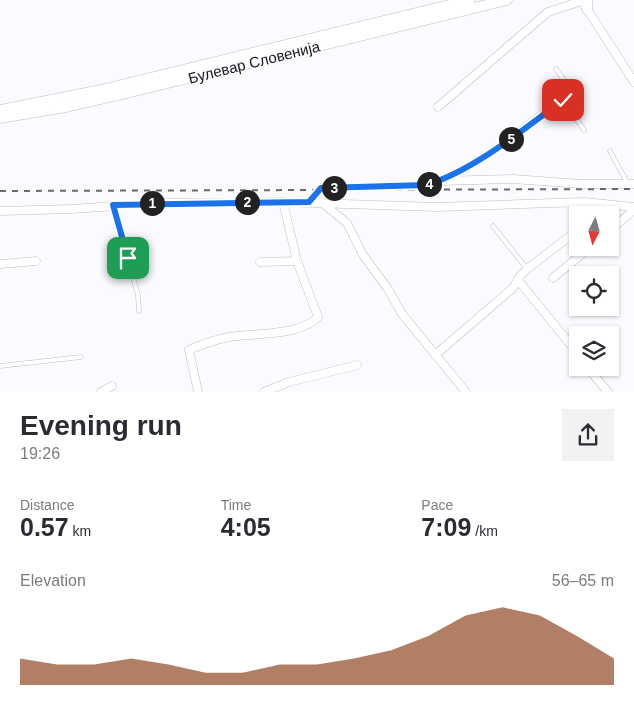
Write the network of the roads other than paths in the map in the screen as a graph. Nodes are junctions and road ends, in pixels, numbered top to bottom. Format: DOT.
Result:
graph roads {
  1 [pos="470,0"];
  2 [pos="507,0"];
  3 [pos="584,3"];
  4 [pos="556,69"];
  5 [pos="634,82"];
  6 [pos="573,94"];
  7 [pos="563,100"];
  8 [pos="438,107"];
  9 [pos="0,110"];
  10 [pos="0,118"];
  11 [pos="584,130"];
  12 [pos="610,151"];
  13 [pos="441,181"];
  14 [pos="631,184"];
  15 [pos="283,202"];
  16 [pos="309,202"];
  17 [pos="321,202"];
  18 [pos="604,204"];
  19 [pos="113,205"];
  20 [pos="634,209"];
  21 [pos="0,211"];
  22 [pos="619,222"];
  23 [pos="493,226"];
  24 [pos="569,237"];
  25 [pos="579,256"];
  26 [pos="36,261"];
  27 [pos="297,261"];
  28 [pos="260,262"];
  29 [pos="0,264"];
  30 [pos="528,269"];
  31 [pos="552,278"];
  32 [pos="518,280"];
  33 [pos="139,311"];
  34 [pos="569,343"];
  35 [pos="435,355"];
  36 [pos="81,357"];
  37 [pos="357,365"];
  38 [pos="0,366"];
  39 [pos="595,376"];
  40 [pos="112,386"];
  41 [pos="101,392"];
  42 [pos="198,392"];
  43 [pos="264,392"];
  44 [pos="466,392"];
  45 [pos="608,392"];
  1 -- 9 [label="street, Булевар Словенија"];
  2 -- 10 [label="street, Булевар Словенија"];
  3 -- 5 [label="street"];
  3 -- 8 [label="street"];
  4 -- 6 [label="lane"];
  6 -- 7 [label="street"];
  7 -- 11 [label="lane"];
  7 -- 13 [label="street"];
  12 -- 14 [label="lane"];
  13 -- 14 [label="street"];
  13 -- 16 [label="street"];
  15 -- 16 [label="street"];
  15 -- 19 [label="street"];
  15 -- 27 [label="street"];
  16 -- 17 [label="street"];
  17 -- 18 [label="street"];
  17 -- 35 [label="street"];
  18 -- 20 [label="street"];
  19 -- 21 [label="street"];
  19 -- 33 [label="lane"];
  20 -- 22 [label="street"];
  23 -- 30 [label="lane"];
  24 -- 30 [label="street"];
  25 -- 31 [label="street"];
  26 -- 29 [label="street"];
  27 -- 28 [label="street"];
  27 -- 42 [label="street"];
  30 -- 32 [label="street"];
  32 -- 34 [label="street"];
  32 -- 35 [label="street"];
  35 -- 44 [label="street"];
  36 -- 38 [label="lane"];
  37 -- 43 [label="street"];
  39 -- 45 [label="street"];
  40 -- 41 [label="street"];
}
